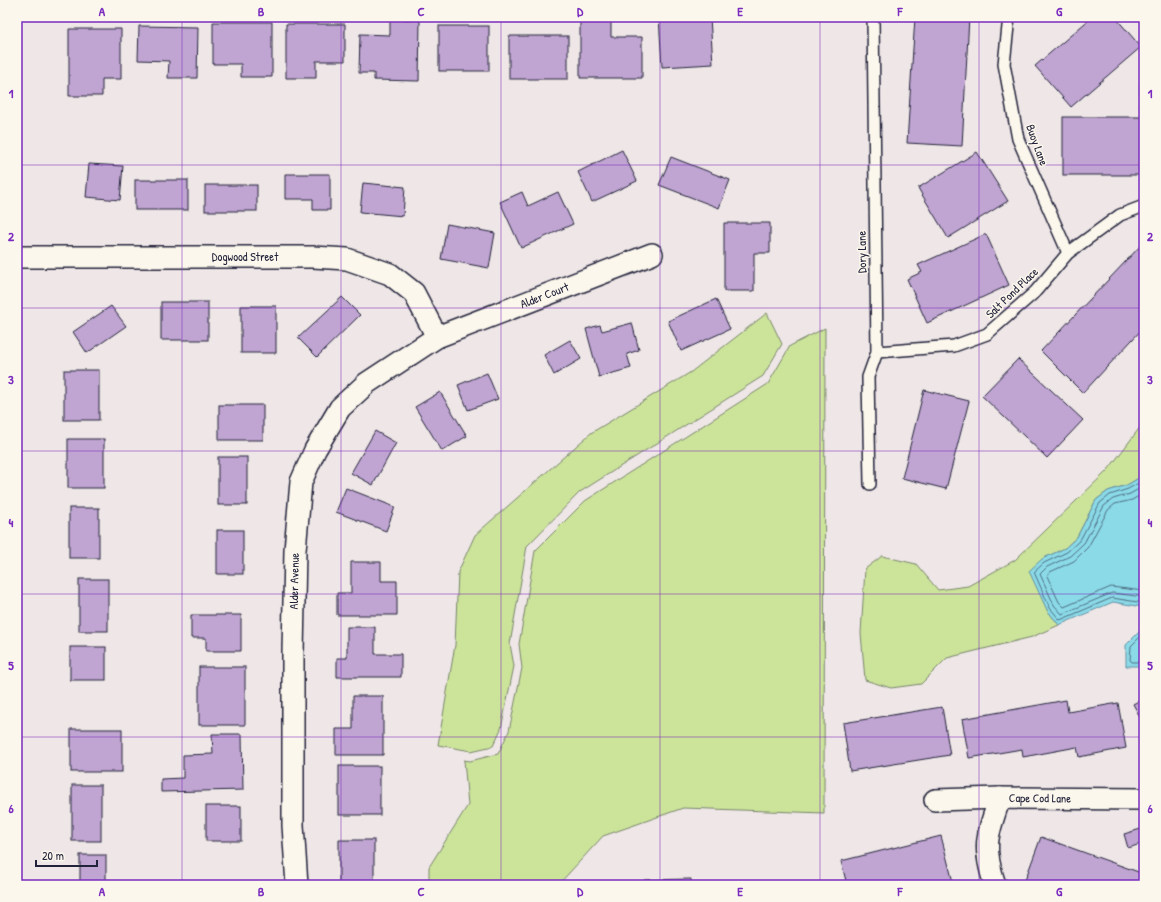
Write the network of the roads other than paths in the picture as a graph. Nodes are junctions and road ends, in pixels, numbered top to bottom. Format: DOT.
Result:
graph roads {
  1 [pos="873,17"];
  2 [pos="1009,17"];
  3 [pos="1144,206"];
  4 [pos="1068,253"];
  5 [pos="652,254"];
  6 [pos="17,257"];
  7 [pos="437,337"];
  8 [pos="877,352"];
  9 [pos="870,484"];
  10 [pos="1000,798"];
  11 [pos="1144,799"];
  12 [pos="935,800"];
  13 [pos="297,885"];
  14 [pos="995,885"];
  1 -- 8 [label="lane, Dory Lane"];
  2 -- 4 [label="lane, Buoy Lane"];
  3 -- 4 [label="lane, Salt Pond Place"];
  4 -- 8 [label="lane, Salt Pond Place"];
  5 -- 7 [label="street, Alder Court"];
  6 -- 7 [label="street, Dogwood Street"];
  7 -- 13 [label="street, Alder Avenue"];
  8 -- 9 [label="lane, Dory Lane"];
  10 -- 11 [label="street, Cape Cod Lane"];
  10 -- 12 [label="street, Cape Cod Lane"];
  10 -- 14 [label="street"];
}
